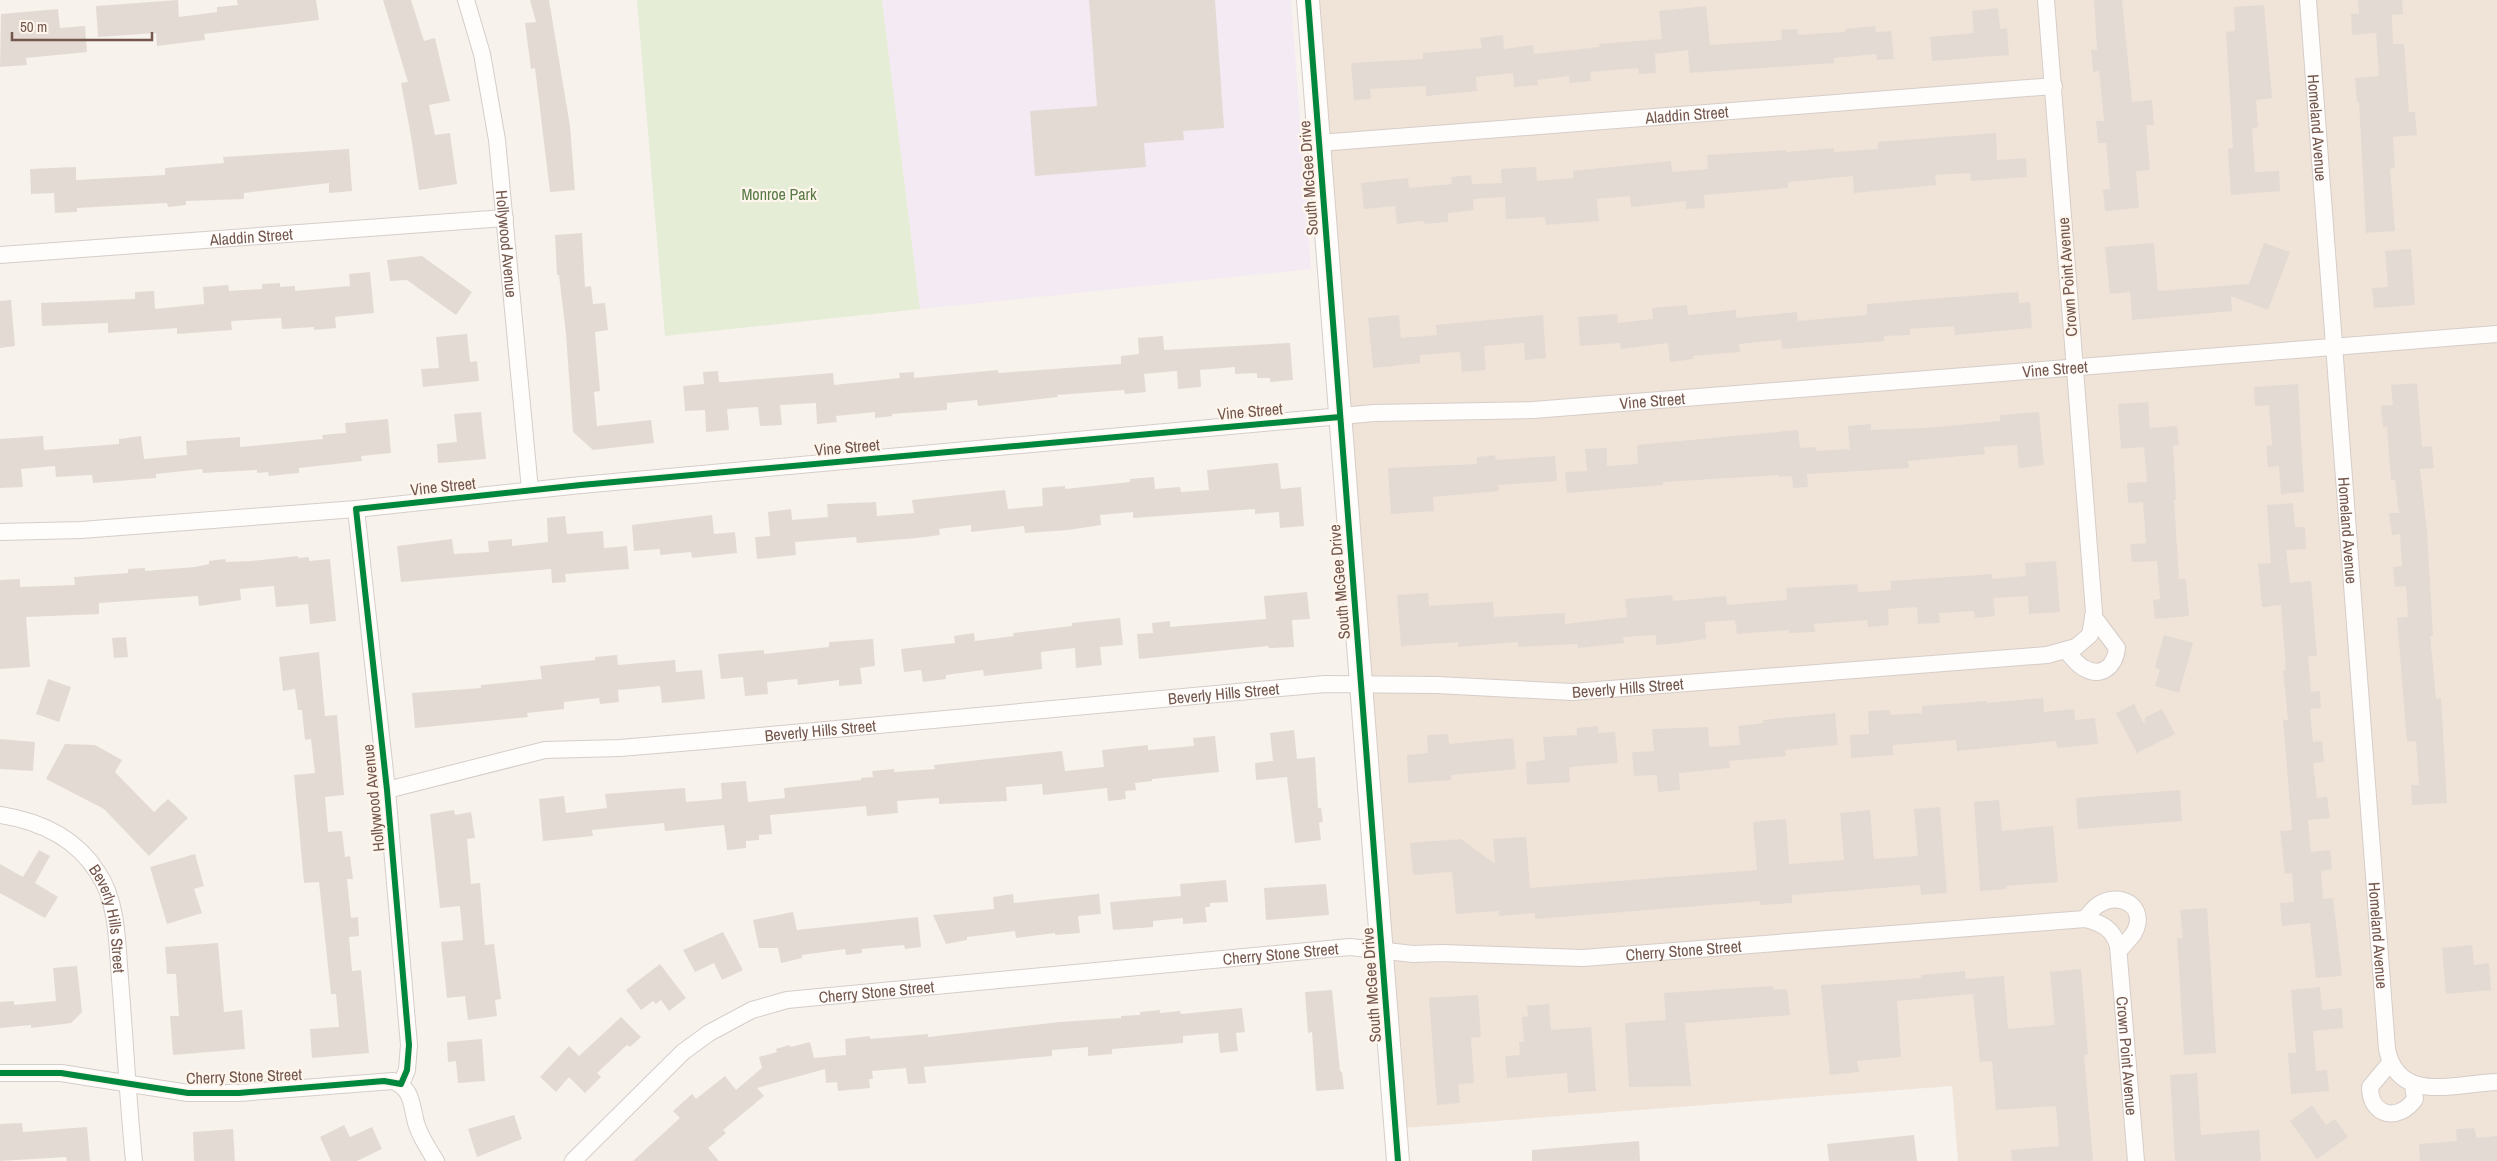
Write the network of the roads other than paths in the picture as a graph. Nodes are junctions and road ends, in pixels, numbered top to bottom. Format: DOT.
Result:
graph roads {
  1 [pos="466,0"];
  2 [pos="1308,0"];
  3 [pos="2046,0"];
  4 [pos="2308,0"];
  5 [pos="2054,86"];
  6 [pos="1319,143"];
  7 [pos="504,218"];
  8 [pos="0,255"];
  9 [pos="2497,334"];
  10 [pos="2336,345"];
  11 [pos="2074,367"];
  12 [pos="1340,417"];
  13 [pos="530,490"];
  14 [pos="356,509"];
  15 [pos="0,532"];
  16 [pos="2093,616"];
  17 [pos="2085,642"];
  18 [pos="2066,651"];
  19 [pos="1361,684"];
  20 [pos="386,790"];
  21 [pos="0,815"];
  22 [pos="2085,919"];
  23 [pos="2104,926"];
  24 [pos="1382,951"];
  25 [pos="2118,951"];
  26 [pos="2390,1062"];
  27 [pos="0,1073"];
  28 [pos="2497,1082"];
  29 [pos="128,1083"];
  30 [pos="401,1084"];
  31 [pos="2413,1085"];
  32 [pos="134,1161"];
  33 [pos="436,1161"];
  34 [pos="573,1161"];
  35 [pos="1398,1161"];
  36 [pos="2136,1161"];
  1 -- 7 [label="street, Hollywood Avenue"];
  2 -- 6 [label="street, South McGee Drive"];
  3 -- 5 [label="street, Crown Point Avenue"];
  4 -- 10 [label="street, Homeland Avenue"];
  5 -- 6 [label="street, Aladdin Street"];
  5 -- 11 [label="street, Crown Point Avenue"];
  6 -- 12 [label="street, South McGee Drive"];
  7 -- 8 [label="street, Aladdin Street"];
  7 -- 13 [label="street, Hollywood Avenue"];
  9 -- 10 [label="street, Vine Street"];
  10 -- 11 [label="street, Vine Street"];
  10 -- 26 [label="street, Homeland Avenue"];
  11 -- 12 [label="street, Vine Street"];
  11 -- 16 [label="street, Crown Point Avenue"];
  12 -- 13 [label="street, Vine Street"];
  12 -- 19 [label="street, South McGee Drive"];
  13 -- 14 [label="street, Vine Street"];
  14 -- 15 [label="street, Vine Street"];
  14 -- 20 [label="street, Hollywood Avenue"];
  16 -- 17 [label="street, Crown Point Avenue"];
  16 -- 18 [label="street"];
  17 -- 18 [label="street, Beverly Hills Street"];
  18 -- 19 [label="street, Beverly Hills Street"];
  19 -- 20 [label="street, Beverly Hills Street"];
  19 -- 24 [label="street, South McGee Drive"];
  20 -- 30 [label="street, Hollywood Avenue"];
  21 -- 29 [label="street, Beverly Hills Street"];
  22 -- 23 [label="street, Cherry Stone Street"];
  22 -- 24 [label="street, Cherry Stone Street"];
  22 -- 25 [label="street"];
  23 -- 25 [label="street, Crown Point Avenue"];
  24 -- 34 [label="street, Cherry Stone Street"];
  24 -- 35 [label="street, South McGee Drive"];
  25 -- 36 [label="street, Crown Point Avenue"];
  26 -- 31 [label="street"];
  26 -- 31 [label="street"];
  27 -- 29 [label="street, Cherry Stone Street"];
  28 -- 31 [label="street"];
  29 -- 30 [label="street, Cherry Stone Street"];
  29 -- 32 [label="street, Beverly Hills Street"];
  30 -- 33 [label="street"];
}
